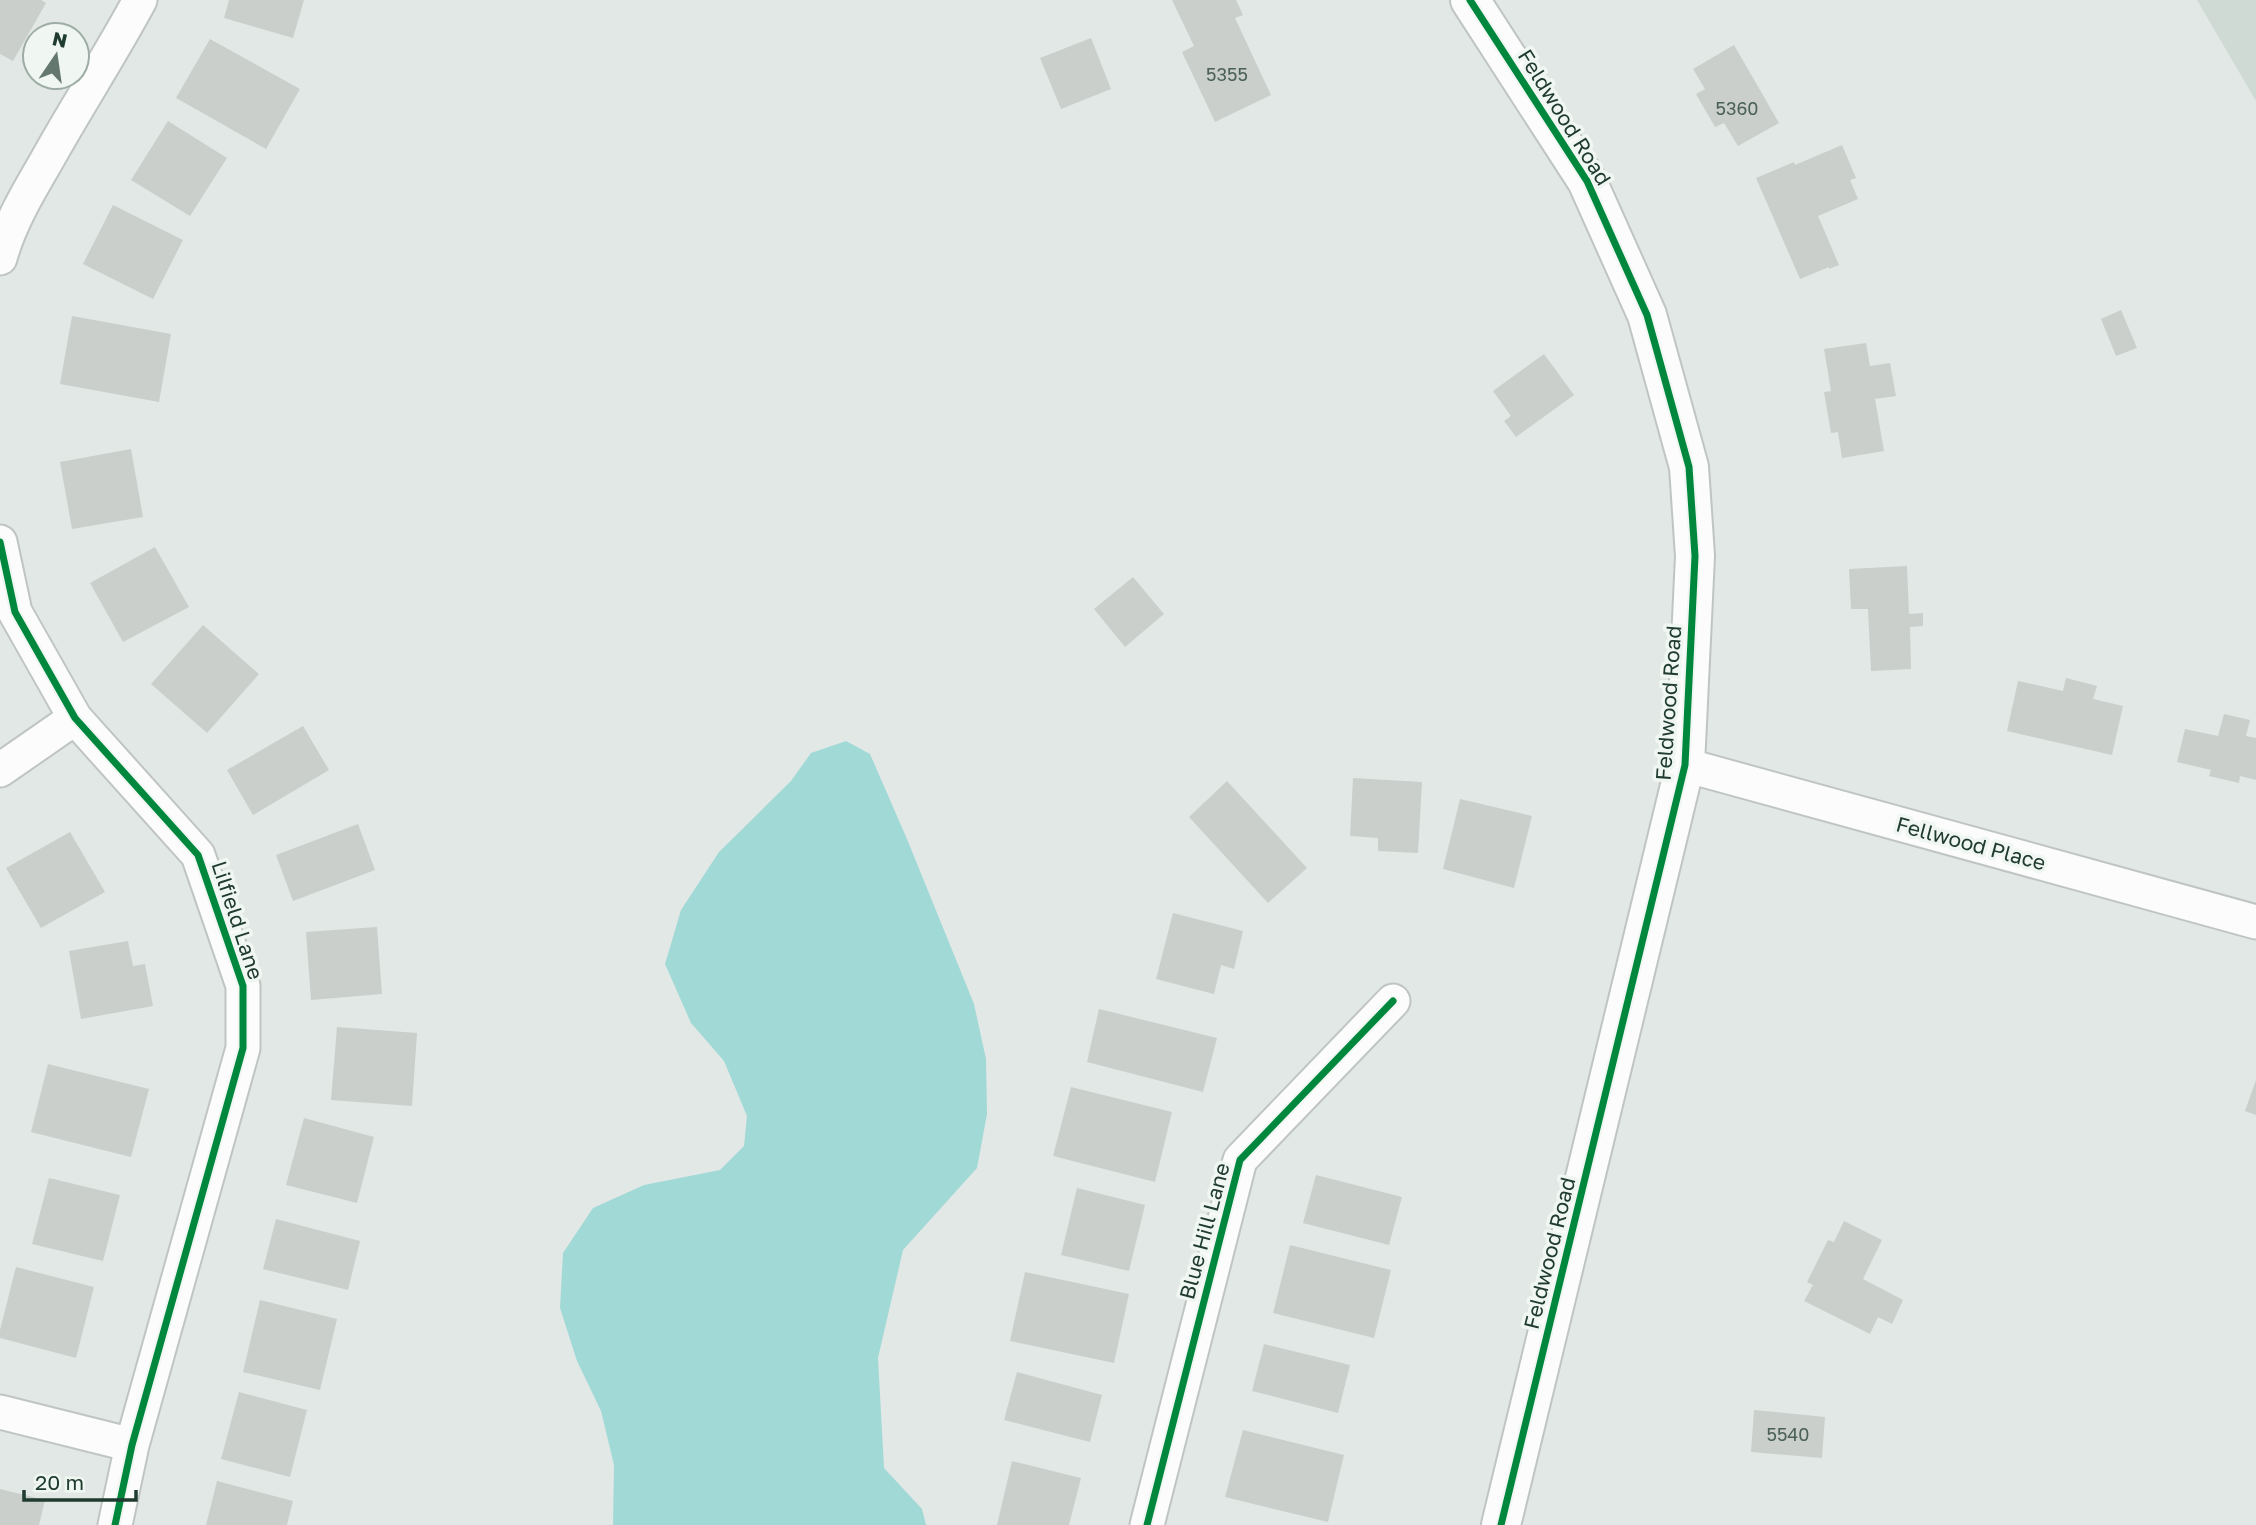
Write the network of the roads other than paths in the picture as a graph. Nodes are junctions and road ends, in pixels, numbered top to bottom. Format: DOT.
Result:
graph roads {
  1 [pos="140,0"];
  2 [pos="1470,0"];
  3 [pos="0,257"];
  4 [pos="0,542"];
  5 [pos="75,718"];
  6 [pos="1685,765"];
  7 [pos="0,770"];
  8 [pos="2256,922"];
  9 [pos="1393,1001"];
  10 [pos="0,1412"];
  11 [pos="132,1445"];
  12 [pos="115,1525"];
  13 [pos="1147,1525"];
  14 [pos="1501,1525"];
  1 -- 3 [label="street"];
  2 -- 6 [label="street, Feldwood Road"];
  4 -- 5 [label="street, Lilfield Lane"];
  5 -- 7 [label="street"];
  5 -- 11 [label="street, Lilfield Lane"];
  6 -- 8 [label="street, Fellwood Place"];
  6 -- 14 [label="street, Feldwood Road"];
  9 -- 13 [label="street, Blue Hill Lane"];
  10 -- 11 [label="street"];
  11 -- 12 [label="street, Lilfield Lane"];
}
